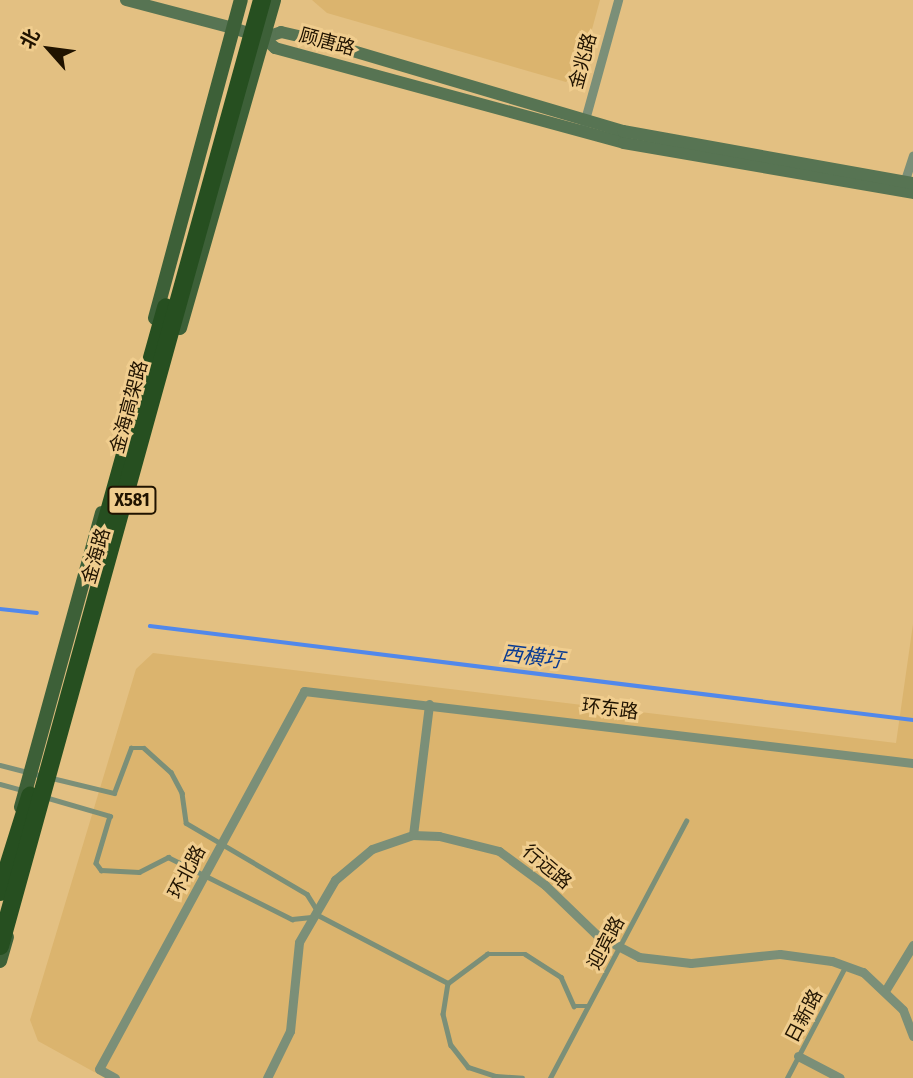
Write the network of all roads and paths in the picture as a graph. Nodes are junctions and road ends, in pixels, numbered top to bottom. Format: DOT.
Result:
graph roads {
  1 [pos="126,0"];
  2 [pos="241,0"];
  3 [pos="251,0"];
  4 [pos="262,0"];
  5 [pos="274,0"];
  6 [pos="618,0"];
  7 [pos="233,28"];
  8 [pos="264,38"];
  9 [pos="584,126"];
  10 [pos="913,156"];
  11 [pos="908,187"];
  12 [pos="304,691"];
  13 [pos="429,704"];
  14 [pos="913,763"];
  15 [pos="0,765"];
  16 [pos="31,772"];
  17 [pos="52,778"];
  18 [pos="0,784"];
  19 [pos="25,791"];
  20 [pos="47,797"];
  21 [pos="686,821"];
  22 [pos="413,835"];
  23 [pos="221,846"];
  24 [pos="0,872"];
  25 [pos="207,874"];
  26 [pos="0,892"];
  27 [pos="315,914"];
  28 [pos="913,945"];
  29 [pos="0,946"];
  30 [pos="618,949"];
  31 [pos="0,961"];
  32 [pos="845,966"];
  33 [pos="448,983"];
  34 [pos="885,990"];
  35 [pos="588,1006"];
  36 [pos="913,1036"];
  37 [pos="798,1056"];
  38 [pos="115,1078"];
  39 [pos="267,1078"];
  40 [pos="522,1078"];
  41 [pos="550,1078"];
  42 [pos="787,1078"];
  43 [pos="841,1078"];
  1 -- 7 [label="main road"];
  2 -- 7 [label="main road, 金海路 / X581"];
  3 -- 26 [label="highway, 金海高架路, bridge"];
  4 -- 29 [label="highway, 金海高架路, bridge"];
  5 -- 8 [label="main road, 金海路 / X581"];
  6 -- 9 [label="street, 金兆路"];
  7 -- 8 [label="main road"];
  7 -- 16 [label="main road, 金海路 / X581"];
  8 -- 9 [label="main road, 顾唐路"];
  8 -- 9 [label="main road, 顾唐路"];
  8 -- 17 [label="main road, 金海路 / X581"];
  9 -- 11 [label="main road, 顾唐路"];
  10 -- 11 [label="street"];
  12 -- 13 [label="street, 环东路"];
  12 -- 23 [label="street, 环北路"];
  13 -- 14 [label="street, 环东路"];
  13 -- 22 [label="street"];
  15 -- 16 [label="lane"];
  16 -- 17 [label="lane"];
  16 -- 19 [label="main road, 金海路 / X581"];
  17 -- 20 [label="main road, 金海路 / X581"];
  17 -- 23 [label="lane"];
  18 -- 19 [label="lane"];
  19 -- 20 [label="lane"];
  19 -- 24 [label="main road, 金海路 / X581"];
  20 -- 25 [label="lane"];
  20 -- 31 [label="main road, 金海路 / X581"];
  21 -- 30 [label="lane, 迎宾路"];
  22 -- 27 [label="street, 行远路"];
  22 -- 30 [label="street, 行远路"];
  23 -- 25 [label="street, 环北路"];
  23 -- 27 [label="lane"];
  25 -- 27 [label="lane"];
  25 -- 38 [label="street, 环北路"];
  27 -- 33 [label="lane"];
  27 -- 39 [label="street, 行远路"];
  28 -- 34 [label="street"];
  30 -- 32 [label="street, 行远路"];
  30 -- 35 [label="lane, 迎宾路"];
  32 -- 34 [label="street, 行远路"];
  32 -- 37 [label="lane, 日新路"];
  33 -- 35 [label="lane"];
  33 -- 40 [label="lane"];
  34 -- 36 [label="street, 行远路"];
  35 -- 41 [label="lane, 迎宾路"];
  37 -- 42 [label="lane, 日新路"];
  37 -- 43 [label="street"];
}
